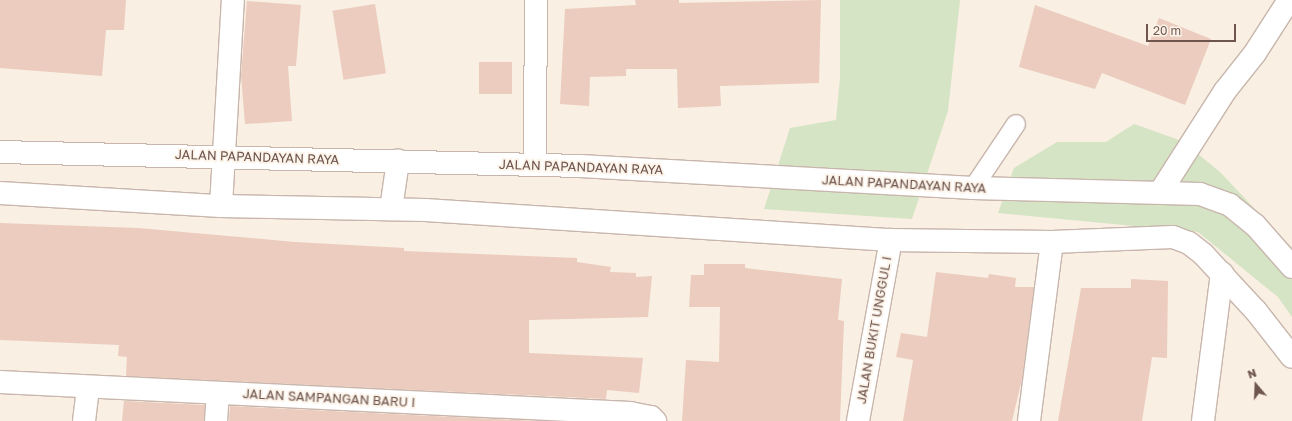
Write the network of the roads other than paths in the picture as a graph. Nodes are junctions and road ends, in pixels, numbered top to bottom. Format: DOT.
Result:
graph roads {
  1 [pos="233,0"];
  2 [pos="536,0"];
  3 [pos="1289,0"];
  4 [pos="1016,124"];
  5 [pos="0,152"];
  6 [pos="223,156"];
  7 [pos="398,161"];
  8 [pos="535,165"];
  9 [pos="974,188"];
  10 [pos="1161,191"];
  11 [pos="0,193"];
  12 [pos="221,206"];
  13 [pos="391,209"];
  14 [pos="891,240"];
  15 [pos="1052,242"];
  16 [pos="1292,267"];
  17 [pos="1222,273"];
  18 [pos="1292,357"];
  19 [pos="0,382"];
  20 [pos="88,386"];
  21 [pos="218,393"];
  22 [pos="84,421"];
  23 [pos="216,421"];
  24 [pos="655,421"];
  25 [pos="858,421"];
  26 [pos="1029,421"];
  27 [pos="1203,421"];
  1 -- 6 [label="main road"];
  2 -- 8 [label="main road"];
  3 -- 10 [label="main road"];
  4 -- 9 [label="lane"];
  5 -- 6 [label="main road, JALAN PAPANDAYAN RAYA"];
  6 -- 7 [label="main road, JALAN PAPANDAYAN RAYA"];
  6 -- 12 [label="main road"];
  7 -- 8 [label="main road, JALAN PAPANDAYAN RAYA"];
  7 -- 13 [label="main road"];
  8 -- 9 [label="main road, JALAN PAPANDAYAN RAYA"];
  9 -- 10 [label="main road, JALAN PAPANDAYAN RAYA"];
  10 -- 16 [label="main road, JALAN PAPANDAYAN RAYA"];
  11 -- 12 [label="main road"];
  12 -- 13 [label="main road"];
  13 -- 14 [label="main road"];
  14 -- 15 [label="main road"];
  14 -- 25 [label="main road, JALAN BUKIT UNGGUL I"];
  15 -- 17 [label="main road"];
  15 -- 26 [label="main road"];
  17 -- 18 [label="main road"];
  17 -- 27 [label="main road"];
  19 -- 20 [label="main road, JALAN SAMPANGAN BARU I"];
  20 -- 21 [label="main road, JALAN SAMPANGAN BARU I"];
  20 -- 22 [label="main road"];
  21 -- 23 [label="main road"];
  21 -- 24 [label="main road, JALAN SAMPANGAN BARU I"];
}
